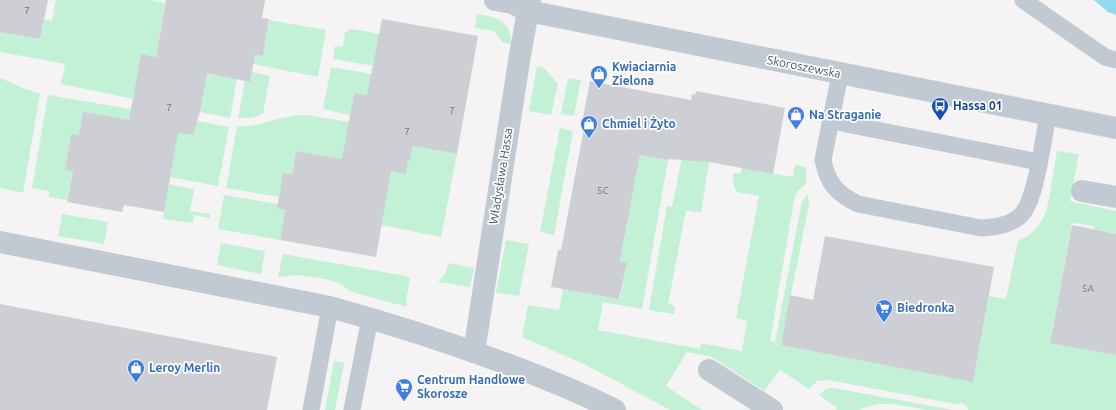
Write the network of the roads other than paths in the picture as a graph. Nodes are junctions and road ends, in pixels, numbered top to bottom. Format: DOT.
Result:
graph roads {
  1 [pos="495,0"];
  2 [pos="1023,0"];
  3 [pos="529,6"];
  4 [pos="1116,60"];
  5 [pos="840,74"];
  6 [pos="1048,115"];
  7 [pos="831,121"];
  8 [pos="1116,128"];
  9 [pos="1039,162"];
  10 [pos="1082,191"];
  11 [pos="1116,197"];
  12 [pos="0,242"];
  13 [pos="330,307"];
  14 [pos="370,318"];
  15 [pos="474,352"];
  16 [pos="710,370"];
  17 [pos="311,410"];
  18 [pos="352,410"];
  19 [pos="615,410"];
  20 [pos="772,410"];
  1 -- 3 [label="street, Skoroszewska"];
  2 -- 4 [label="lane"];
  3 -- 5 [label="street, Skoroszewska"];
  3 -- 15 [label="street, Władysława Hassa"];
  5 -- 6 [label="street, Skoroszewska"];
  5 -- 7 [label="lane"];
  6 -- 8 [label="street, Skoroszewska"];
  6 -- 9 [label="lane"];
  7 -- 9 [label="lane"];
  7 -- 9 [label="lane"];
  10 -- 11 [label="street"];
  12 -- 13 [label="street"];
  13 -- 14 [label="street"];
  13 -- 17 [label="lane"];
  14 -- 15 [label="street"];
  14 -- 18 [label="lane"];
  15 -- 19 [label="street"];
  16 -- 20 [label="street"];
}
